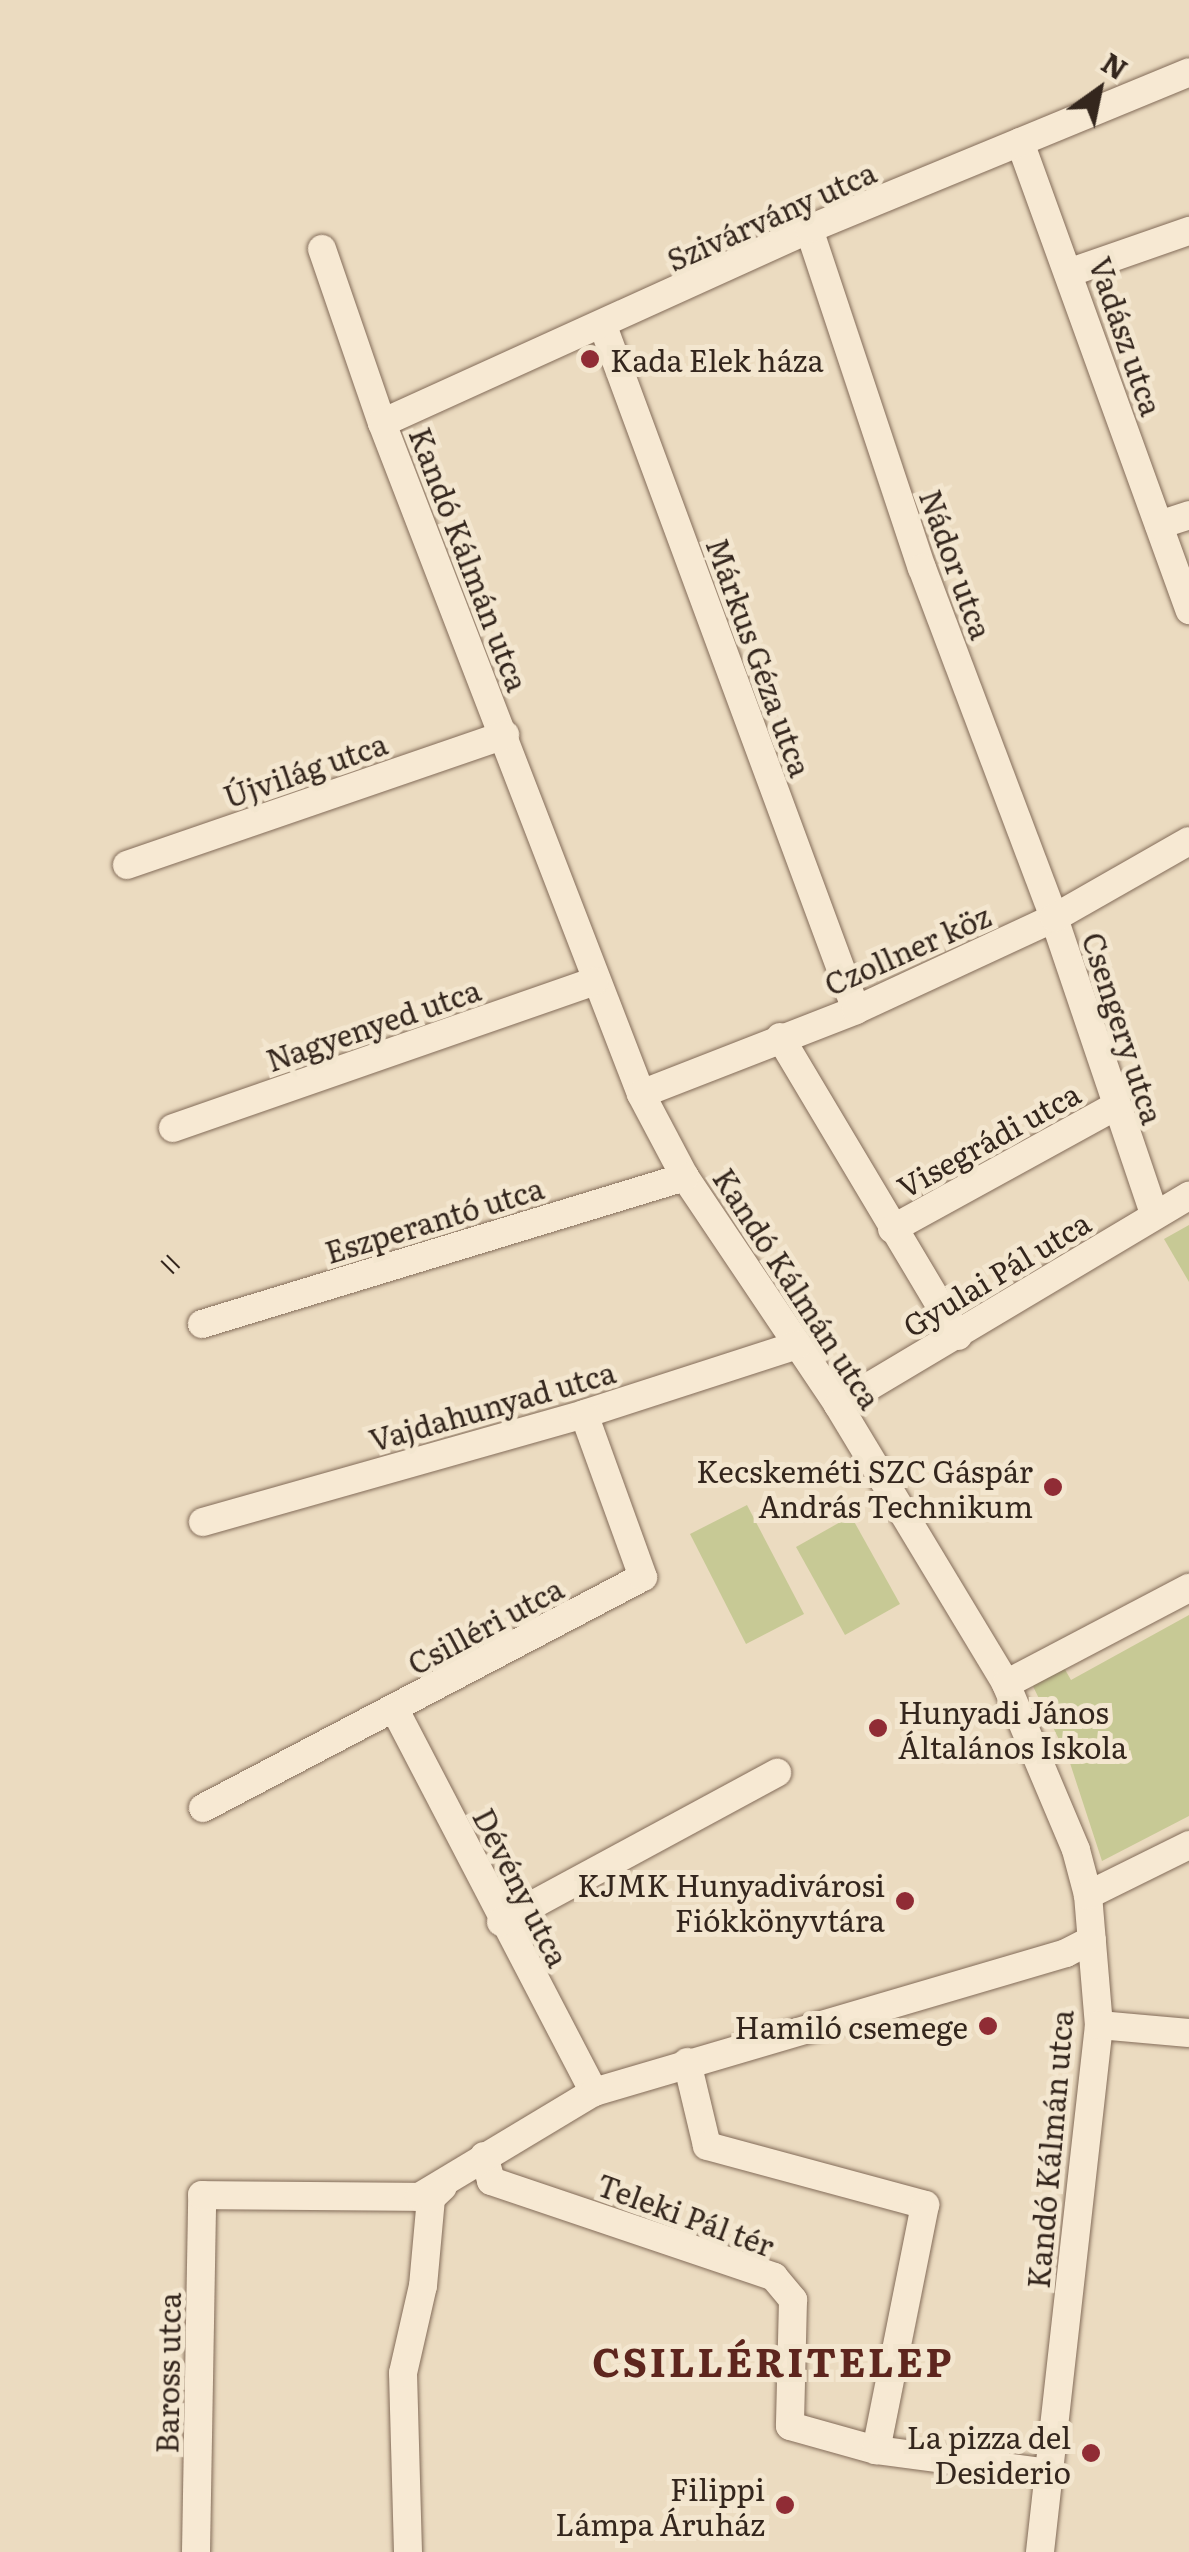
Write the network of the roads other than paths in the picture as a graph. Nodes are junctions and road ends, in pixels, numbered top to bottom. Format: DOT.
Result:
graph roads {
  1 [pos="1189,72"];
  2 [pos="1020,142"];
  3 [pos="809,229"];
  4 [pos="1189,231"];
  5 [pos="322,249"];
  6 [pos="1071,272"];
  7 [pos="603,326"];
  8 [pos="382,423"];
  9 [pos="1189,515"];
  10 [pos="1159,525"];
  11 [pos="1189,610"];
  12 [pos="504,735"];
  13 [pos="1189,841"];
  14 [pos="126,865"];
  15 [pos="1054,918"];
  16 [pos="594,982"];
  17 [pos="856,1010"];
  18 [pos="780,1038"];
  19 [pos="641,1094"];
  20 [pos="1114,1107"];
  21 [pos="173,1128"];
  22 [pos="685,1177"];
  23 [pos="1189,1196"];
  24 [pos="1154,1214"];
  25 [pos="892,1229"];
  26 [pos="202,1324"];
  27 [pos="958,1336"];
  28 [pos="798,1345"];
  29 [pos="838,1405"];
  30 [pos="584,1414"];
  31 [pos="203,1522"];
  32 [pos="1189,1588"];
  33 [pos="1006,1684"];
  34 [pos="395,1710"];
  35 [pos="777,1773"];
  36 [pos="203,1808"];
  37 [pos="1189,1845"];
  38 [pos="1088,1895"];
  39 [pos="502,1922"];
  40 [pos="1092,1940"];
  41 [pos="1099,2025"];
  42 [pos="1189,2033"];
  43 [pos="687,2062"];
  44 [pos="594,2092"];
  45 [pos="484,2156"];
  46 [pos="443,2187"];
  47 [pos="876,2450"];
  48 [pos="1048,2472"];
  49 [pos="196,2552"];
  50 [pos="408,2552"];
  51 [pos="1040,2552"];
  1 -- 2 [label="street, Szivárvány utca"];
  2 -- 3 [label="street, Szivárvány utca"];
  2 -- 6 [label="street, Vadász utca"];
  3 -- 7 [label="street, Szivárvány utca"];
  3 -- 15 [label="street, Nádor utca"];
  4 -- 6 [label="street"];
  5 -- 8 [label="street, Kandó Kálmán utca"];
  6 -- 10 [label="street, Vadász utca"];
  7 -- 8 [label="street, Szivárvány utca"];
  7 -- 17 [label="street, Márkus Géza utca"];
  8 -- 12 [label="street, Kandó Kálmán utca"];
  9 -- 10 [label="street"];
  10 -- 11 [label="street, Vadász utca"];
  12 -- 14 [label="street, Újvilág utca"];
  12 -- 16 [label="street, Kandó Kálmán utca"];
  13 -- 15 [label="street, Czollner köz"];
  15 -- 17 [label="street, Czollner köz"];
  15 -- 20 [label="street, Csengery utca"];
  16 -- 19 [label="street, Kandó Kálmán utca"];
  16 -- 21 [label="street, Nagyenyed utca"];
  17 -- 18 [label="street, Czollner köz"];
  18 -- 19 [label="street, Czollner köz"];
  18 -- 25 [label="street"];
  19 -- 22 [label="street, Kandó Kálmán utca"];
  20 -- 24 [label="street, Csengery utca"];
  20 -- 25 [label="street, Visegrádi utca"];
  22 -- 26 [label="street, Eszperantó utca"];
  22 -- 28 [label="street, Kandó Kálmán utca"];
  23 -- 24 [label="street, Gyulai Pál utca"];
  24 -- 27 [label="street, Gyulai Pál utca"];
  25 -- 27 [label="street"];
  27 -- 29 [label="street, Gyulai Pál utca"];
  28 -- 29 [label="street, Kandó Kálmán utca"];
  28 -- 30 [label="street, Vajdahunyad utca"];
  29 -- 33 [label="street, Kandó Kálmán utca"];
  30 -- 31 [label="street, Vajdahunyad utca"];
  30 -- 34 [label="street, Csilléri utca"];
  32 -- 33 [label="street"];
  33 -- 38 [label="street, Kandó Kálmán utca"];
  34 -- 36 [label="street, Csilléri utca"];
  34 -- 39 [label="street, Dévény utca"];
  35 -- 39 [label="street"];
  37 -- 38 [label="street"];
  38 -- 40 [label="street, Kandó Kálmán utca"];
  39 -- 44 [label="street, Dévény utca"];
  40 -- 41 [label="street, Kandó Kálmán utca"];
  40 -- 43 [label="street"];
  41 -- 42 [label="street"];
  41 -- 48 [label="street, Kandó Kálmán utca"];
  43 -- 44 [label="street"];
  43 -- 47 [label="street"];
  44 -- 45 [label="street"];
  45 -- 46 [label="street"];
  45 -- 47 [label="street, Teleki Pál tér"];
  46 -- 49 [label="street, Baross utca"];
  46 -- 50 [label="street"];
  47 -- 48 [label="street, Teleki Pál tér"];
  48 -- 51 [label="street, Kandó Kálmán utca"];
}
